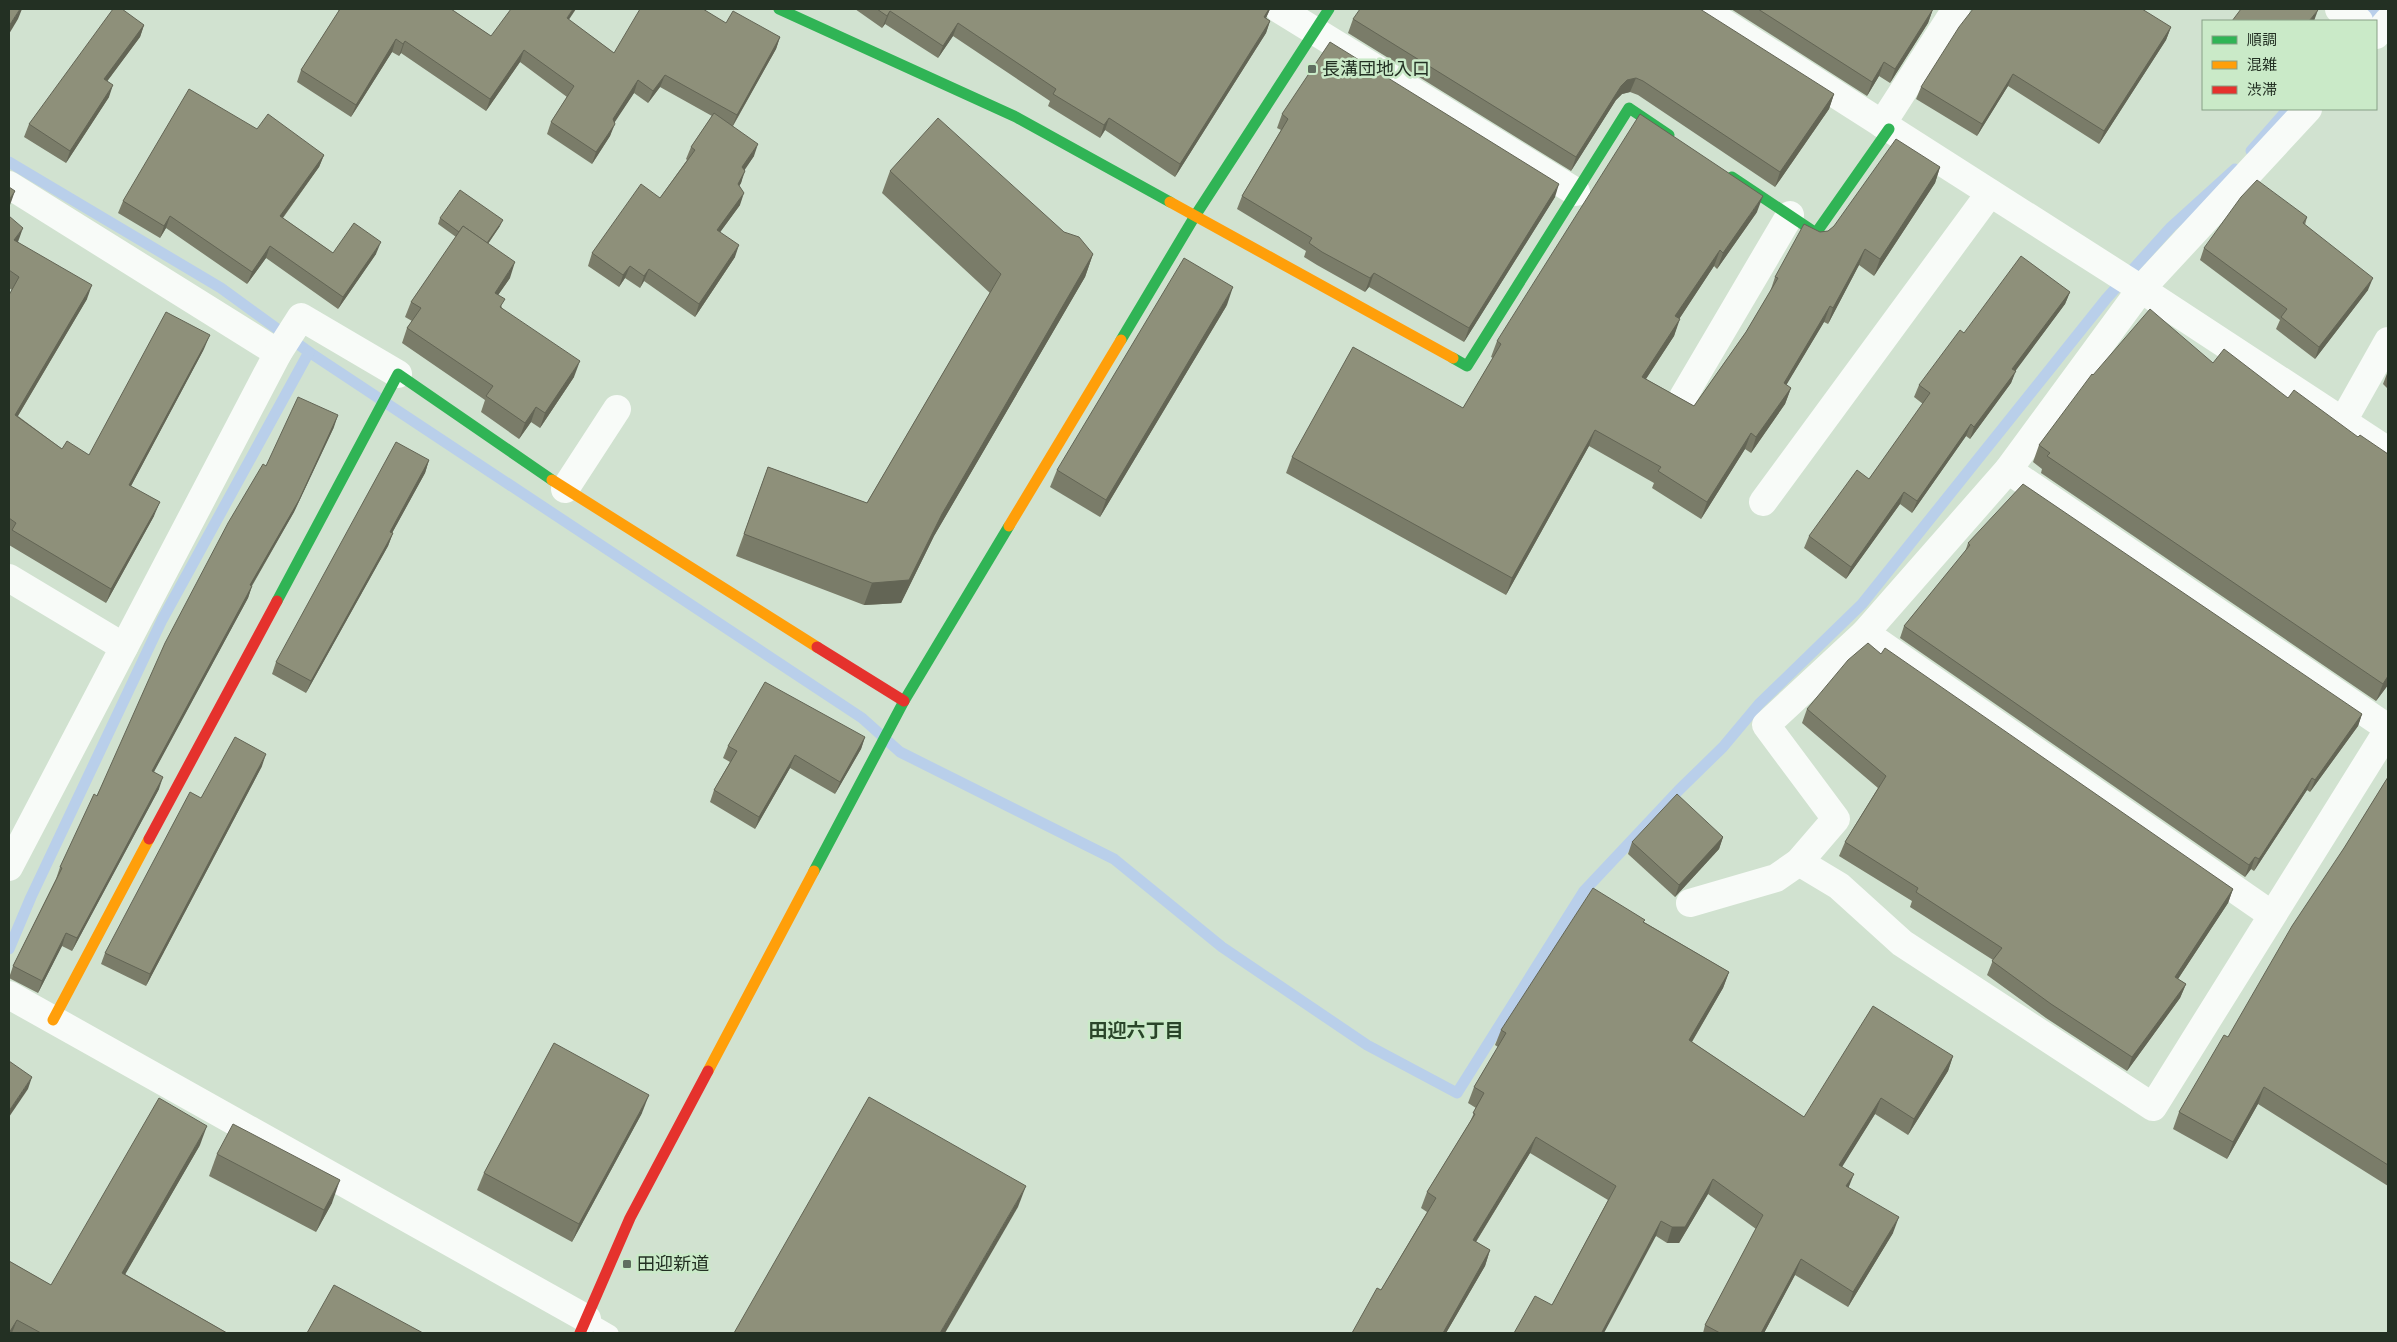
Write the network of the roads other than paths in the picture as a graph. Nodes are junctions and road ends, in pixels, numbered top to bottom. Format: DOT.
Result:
graph roads {
  1 [pos="1279,9"];
  2 [pos="1702,9"];
  3 [pos="1956,9"];
  4 [pos="795,12"];
  5 [pos="1322,19"];
  6 [pos="2307,110"];
  7 [pos="1886,126"];
  8 [pos="1677,140"];
  9 [pos="1726,172"];
  10 [pos="9,185"];
  11 [pos="1576,192"];
  12 [pos="1990,193"];
  13 [pos="1790,215"];
  14 [pos="1195,216"];
  15 [pos="2141,289"];
  16 [pos="2388,341"];
  17 [pos="278,353"];
  18 [pos="398,374"];
  19 [pos="1683,398"];
  20 [pos="617,409"];
  21 [pos="2343,421"];
  22 [pos="2388,451"];
  23 [pos="2008,470"];
  24 [pos="564,489"];
  25 [pos="1763,502"];
  26 [pos="9,578"];
  27 [pos="1865,633"];
  28 [pos="124,648"];
  29 [pos="904,701"];
  30 [pos="2388,729"];
  31 [pos="1799,862"];
  32 [pos="9,867"];
  33 [pos="1690,903"];
  34 [pos="2272,915"];
  35 [pos="9,996"];
  36 [pos="53,1020"];
  37 [pos="584,1326"];
  38 [pos="611,1333"];
  1 -- 5 [label="street"];
  2 -- 7 [label="street"];
  3 -- 7 [label="street"];
  4 -- 14 [label="street"];
  5 -- 11 [label="street"];
  5 -- 14 [label="street"];
  6 -- 15 [label="street"];
  7 -- 12 [label="street"];
  7 -- 13 [label="street"];
  8 -- 11 [label="street"];
  9 -- 13 [label="street"];
  10 -- 17 [label="street"];
  11 -- 14 [label="street"];
  12 -- 15 [label="street"];
  12 -- 25 [label="street"];
  13 -- 19 [label="street"];
  14 -- 29 [label="street"];
  15 -- 21 [label="street"];
  15 -- 23 [label="street"];
  16 -- 21 [label="street"];
  17 -- 18 [label="street"];
  17 -- 28 [label="street"];
  18 -- 24 [label="street"];
  18 -- 36 [label="street"];
  20 -- 24 [label="street"];
  21 -- 22 [label="street"];
  23 -- 27 [label="street"];
  23 -- 30 [label="street"];
  24 -- 29 [label="street"];
  26 -- 28 [label="street"];
  27 -- 31 [label="street"];
  27 -- 34 [label="street"];
  28 -- 32 [label="street"];
  29 -- 37 [label="street"];
  30 -- 34 [label="street"];
  31 -- 33 [label="street"];
  31 -- 34 [label="street"];
  35 -- 36 [label="street"];
  36 -- 37 [label="street"];
  37 -- 38 [label="lane"];
}
